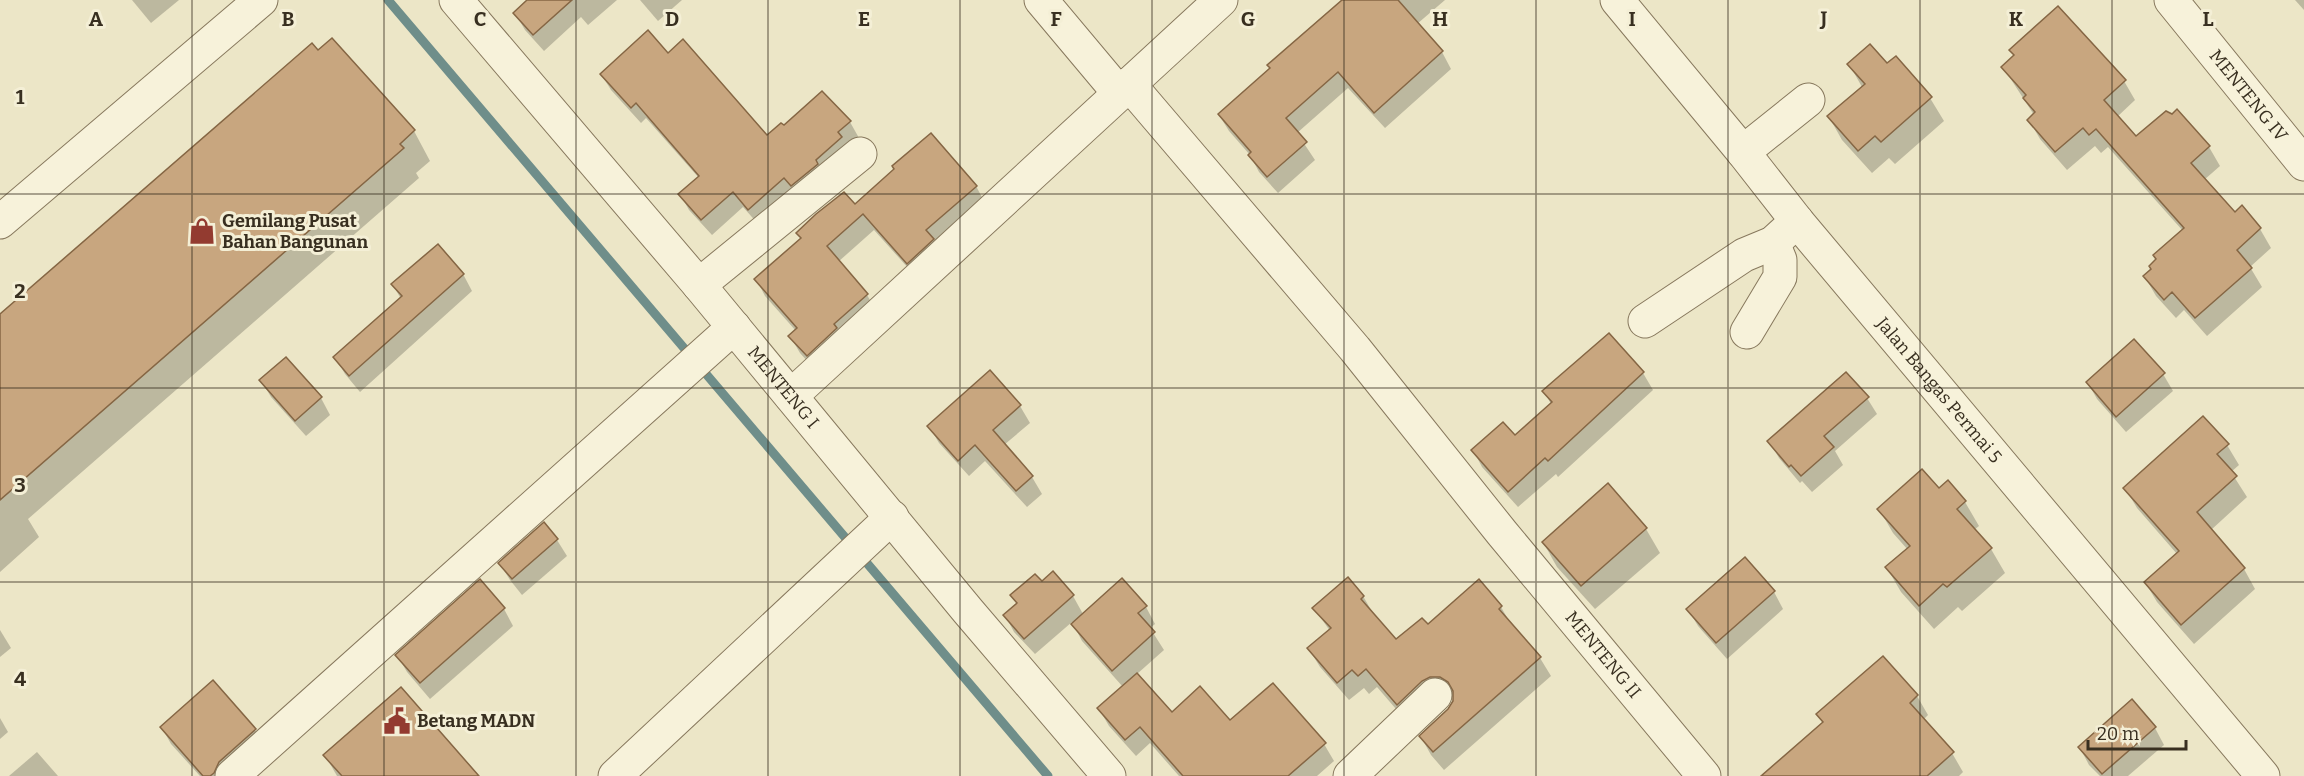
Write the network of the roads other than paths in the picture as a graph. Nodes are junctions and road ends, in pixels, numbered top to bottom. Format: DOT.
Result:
graph roads {
  1 [pos="261,0"];
  2 [pos="456,0"];
  3 [pos="1041,0"];
  4 [pos="1221,0"];
  5 [pos="1617,0"];
  6 [pos="2171,0"];
  7 [pos="1124,88"];
  8 [pos="1808,100"];
  9 [pos="1743,152"];
  10 [pos="860,154"];
  11 [pos="2304,164"];
  12 [pos="1797,221"];
  13 [pos="0,222"];
  14 [pos="1773,243"];
  15 [pos="699,285"];
  16 [pos="1645,321"];
  17 [pos="734,327"];
  18 [pos="1747,332"];
  19 [pos="791,396"];
  20 [pos="881,528"];
  21 [pos="1435,695"];
  22 [pos="232,776"];
  23 [pos="615,776"];
  24 [pos="1110,776"];
  25 [pos="1350,776"];
  26 [pos="1704,776"];
  27 [pos="2263,776"];
  1 -- 13 [label="street"];
  2 -- 15 [label="street, MENTENG I"];
  3 -- 7 [label="street, MENTENG II"];
  4 -- 7 [label="street"];
  5 -- 9 [label="street, Jalan Bangas Permai 5"];
  6 -- 11 [label="street, MENTENG IV"];
  7 -- 19 [label="street"];
  7 -- 26 [label="street, MENTENG II"];
  8 -- 9 [label="street"];
  9 -- 12 [label="street, Jalan Bangas Permai 5"];
  10 -- 15 [label="street"];
  12 -- 14 [label="street"];
  12 -- 27 [label="street, Jalan Bangas Permai 5"];
  14 -- 16 [label="street"];
  14 -- 18 [label="street"];
  15 -- 17 [label="street, MENTENG I"];
  17 -- 19 [label="street, MENTENG I"];
  17 -- 22 [label="street"];
  19 -- 20 [label="street, MENTENG I"];
  20 -- 23 [label="street"];
  20 -- 24 [label="street, MENTENG I"];
  21 -- 25 [label="street"];
}
